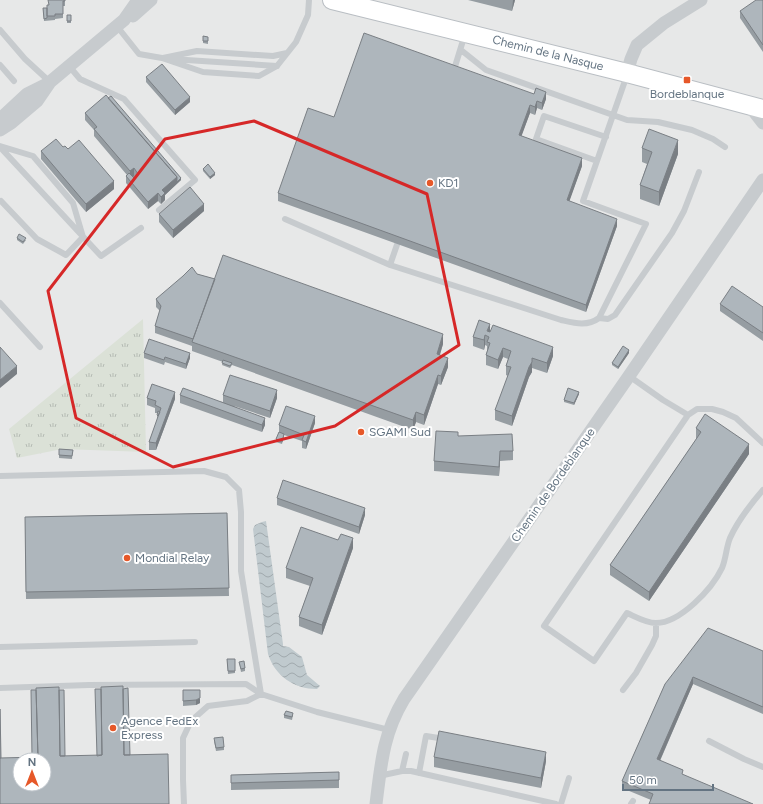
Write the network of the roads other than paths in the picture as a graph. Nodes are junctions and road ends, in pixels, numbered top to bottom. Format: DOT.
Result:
graph roads {
  1 [pos="138,0"];
  2 [pos="150,0"];
  3 [pos="309,0"];
  4 [pos="332,0"];
  5 [pos="701,0"];
  6 [pos="120,23"];
  7 [pos="0,30"];
  8 [pos="465,33"];
  9 [pos="461,50"];
  10 [pos="287,54"];
  11 [pos="162,58"];
  12 [pos="0,65"];
  13 [pos="69,66"];
  14 [pos="277,66"];
  15 [pos="627,73"];
  16 [pos="451,80"];
  17 [pos="14,81"];
  18 [pos="50,82"];
  19 [pos="756,107"];
  20 [pos="614,115"];
  21 [pos="0,119"];
  22 [pos="763,123"];
  23 [pos="0,130"];
  24 [pos="606,137"];
  25 [pos="0,146"];
  26 [pos="725,147"];
  27 [pos="597,161"];
  28 [pos="699,172"];
  29 [pos="762,180"];
  30 [pos="1,201"];
  31 [pos="159,210"];
  32 [pos="285,219"];
  33 [pos="141,228"];
  34 [pos="402,228"];
  35 [pos="83,237"];
  36 [pos="390,264"];
  37 [pos="0,303"];
  38 [pos="599,318"];
  39 [pos="40,347"];
  40 [pos="629,376"];
  41 [pos="688,414"];
  42 [pos="763,443"];
  43 [pos="0,476"];
  44 [pos="763,490"];
  45 [pos="656,623"];
  46 [pos="195,642"];
  47 [pos="0,647"];
  48 [pos="0,688"];
  49 [pos="623,690"];
  50 [pos="261,694"];
  51 [pos="389,730"];
  52 [pos="454,740"];
  53 [pos="709,741"];
  54 [pos="406,754"];
  55 [pos="763,767"];
  56 [pos="402,771"];
  57 [pos="419,773"];
  58 [pos="379,776"];
  59 [pos="568,778"];
  60 [pos="184,804"];
  61 [pos="376,804"];
  62 [pos="556,804"];
  63 [pos="561,804"];
  1 -- 6 [label="street"];
  2 -- 6 [label="street"];
  3 -- 10 [label="lane"];
  4 -- 8 [label="street, Chemin de la Nasque"];
  5 -- 15 [label="street"];
  6 -- 11 [label="lane"];
  6 -- 13 [label="street"];
  7 -- 18 [label="lane"];
  8 -- 9 [label="lane"];
  8 -- 15 [label="street, Chemin de la Nasque"];
  9 -- 16 [label="lane"];
  9 -- 20 [label="lane"];
  10 -- 11 [label="lane"];
  10 -- 14 [label="lane"];
  11 -- 14 [label="lane"];
  11 -- 14 [label="lane"];
  12 -- 17 [label="lane"];
  13 -- 18 [label="street"];
  13 -- 31 [label="lane"];
  15 -- 19 [label="street, Chemin de la Nasque"];
  15 -- 20 [label="lane"];
  18 -- 21 [label="street"];
  18 -- 23 [label="street"];
  19 -- 22 [label="street"];
  20 -- 24 [label="lane"];
  20 -- 26 [label="lane"];
  24 -- 27 [label="lane"];
  24 -- 27 [label="lane"];
  25 -- 35 [label="lane"];
  25 -- 35 [label="lane"];
  27 -- 38 [label="lane"];
  28 -- 38 [label="lane"];
  29 -- 40 [label="street, Chemin de Bordeblanque"];
  30 -- 35 [label="lane"];
  32 -- 36 [label="lane"];
  33 -- 35 [label="lane"];
  34 -- 36 [label="lane"];
  36 -- 38 [label="lane"];
  37 -- 39 [label="lane"];
  40 -- 41 [label="lane"];
  40 -- 51 [label="street, Chemin de Bordeblanque"];
  41 -- 42 [label="lane"];
  41 -- 45 [label="lane"];
  43 -- 50 [label="lane"];
  44 -- 45 [label="lane"];
  45 -- 49 [label="lane"];
  46 -- 47 [label="lane"];
  48 -- 50 [label="lane"];
  50 -- 51 [label="lane"];
  50 -- 60 [label="lane"];
  51 -- 58 [label="street, Chemin de Bordeblanque"];
  52 -- 57 [label="lane"];
  53 -- 55 [label="lane"];
  54 -- 56 [label="lane"];
  56 -- 57 [label="lane"];
  56 -- 58 [label="lane"];
  57 -- 62 [label="lane"];
  58 -- 61 [label="street, Chemin de Bordeblanque"];
  59 -- 63 [label="lane"];
}
